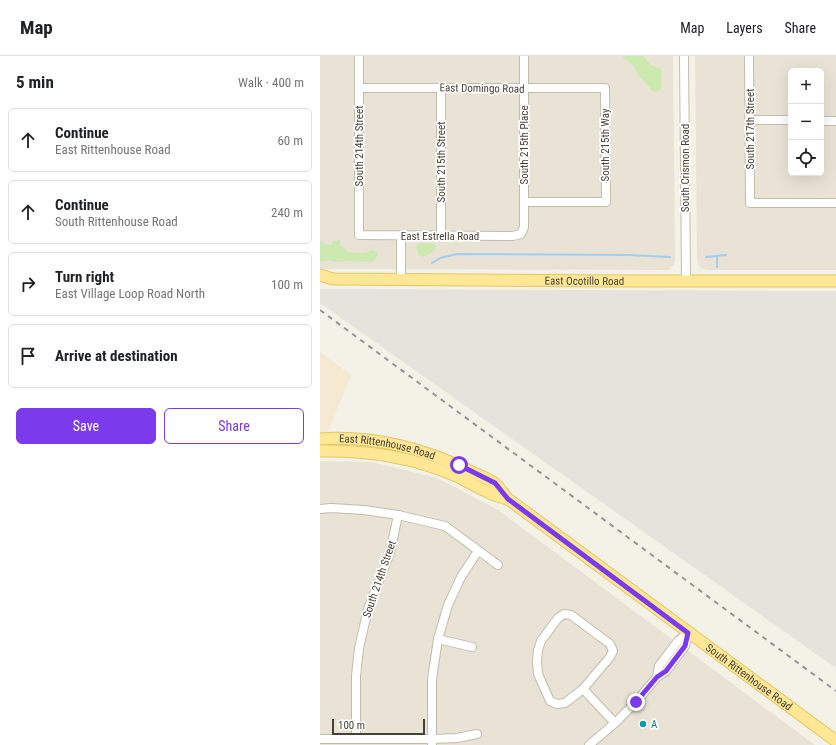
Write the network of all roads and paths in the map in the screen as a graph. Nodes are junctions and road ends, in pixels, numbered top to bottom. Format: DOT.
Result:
graph roads {
  1 [pos="359,56"];
  2 [pos="524,56"];
  3 [pos="684,56"];
  4 [pos="749,56"];
  5 [pos="359,88"];
  6 [pos="442,88"];
  7 [pos="605,88"];
  8 [pos="524,89"];
  9 [pos="750,120"];
  10 [pos="788,120"];
  11 [pos="824,121"];
  12 [pos="836,121"];
  13 [pos="524,202"];
  14 [pos="836,203"];
  15 [pos="521,234"];
  16 [pos="359,235"];
  17 [pos="401,236"];
  18 [pos="441,236"];
  19 [pos="320,275"];
  20 [pos="334,279"];
  21 [pos="401,280"];
  22 [pos="686,280"];
  23 [pos="836,281"];
  24 [pos="320,284"];
  25 [pos="320,439"];
  26 [pos="320,450"];
  27 [pos="508,499"];
  28 [pos="320,509"];
  29 [pos="398,515"];
  30 [pos="478,551"];
  31 [pos="498,565"];
  32 [pos="688,633"];
  33 [pos="438,639"];
  34 [pos="472,647"];
  35 [pos="583,689"];
  36 [pos="615,723"];
  37 [pos="477,734"];
  38 [pos="320,739"];
  39 [pos="356,740"];
  40 [pos="836,741"];
  41 [pos="432,742"];
  42 [pos="589,745"];
  1 -- 5 [label="street, South 214th Street"];
  2 -- 8 [label="street, South 215th Place"];
  3 -- 22 [label="street, South Crismon Road"];
  4 -- 9 [label="street, South 217th Street"];
  5 -- 6 [label="street, East Domingo Road"];
  5 -- 16 [label="street, South 214th Street"];
  6 -- 8 [label="street, East Domingo Road"];
  6 -- 18 [label="street, South 215th Street"];
  7 -- 8 [label="street, East Domingo Road"];
  7 -- 13 [label="street, South 215th Way"];
  8 -- 13 [label="street, South 215th Place"];
  9 -- 10 [label="street"];
  9 -- 14 [label="street, South 217th Street"];
  11 -- 12 [label="street"];
  13 -- 15 [label="street, South 215th Place"];
  15 -- 18 [label="street, East Estrella Road"];
  16 -- 17 [label="street, East Estrella Road"];
  17 -- 18 [label="street, East Estrella Road"];
  17 -- 21 [label="street"];
  19 -- 20 [label="main road, East Ocotillo Road"];
  20 -- 21 [label="main road, East Ocotillo Road"];
  20 -- 24 [label="main road, East Ocotillo Road"];
  21 -- 22 [label="main road, East Ocotillo Road"];
  22 -- 23 [label="main road, East Ocotillo Road"];
  25 -- 27 [label="main road, East Rittenhouse Road"];
  26 -- 27 [label="main road, East Rittenhouse Road"];
  27 -- 32 [label="main road, South Rittenhouse Road"];
  28 -- 29 [label="street"];
  29 -- 30 [label="street"];
  29 -- 39 [label="street, South 214th Street"];
  30 -- 31 [label="street"];
  30 -- 33 [label="street"];
  32 -- 36 [label="street"];
  32 -- 40 [label="main road, South Rittenhouse Road"];
  33 -- 34 [label="street"];
  33 -- 41 [label="street"];
  35 -- 35 [label="street"];
  35 -- 36 [label="street"];
  36 -- 42 [label="street"];
  37 -- 41 [label="street"];
  38 -- 39 [label="street"];
  39 -- 41 [label="street"];
}
